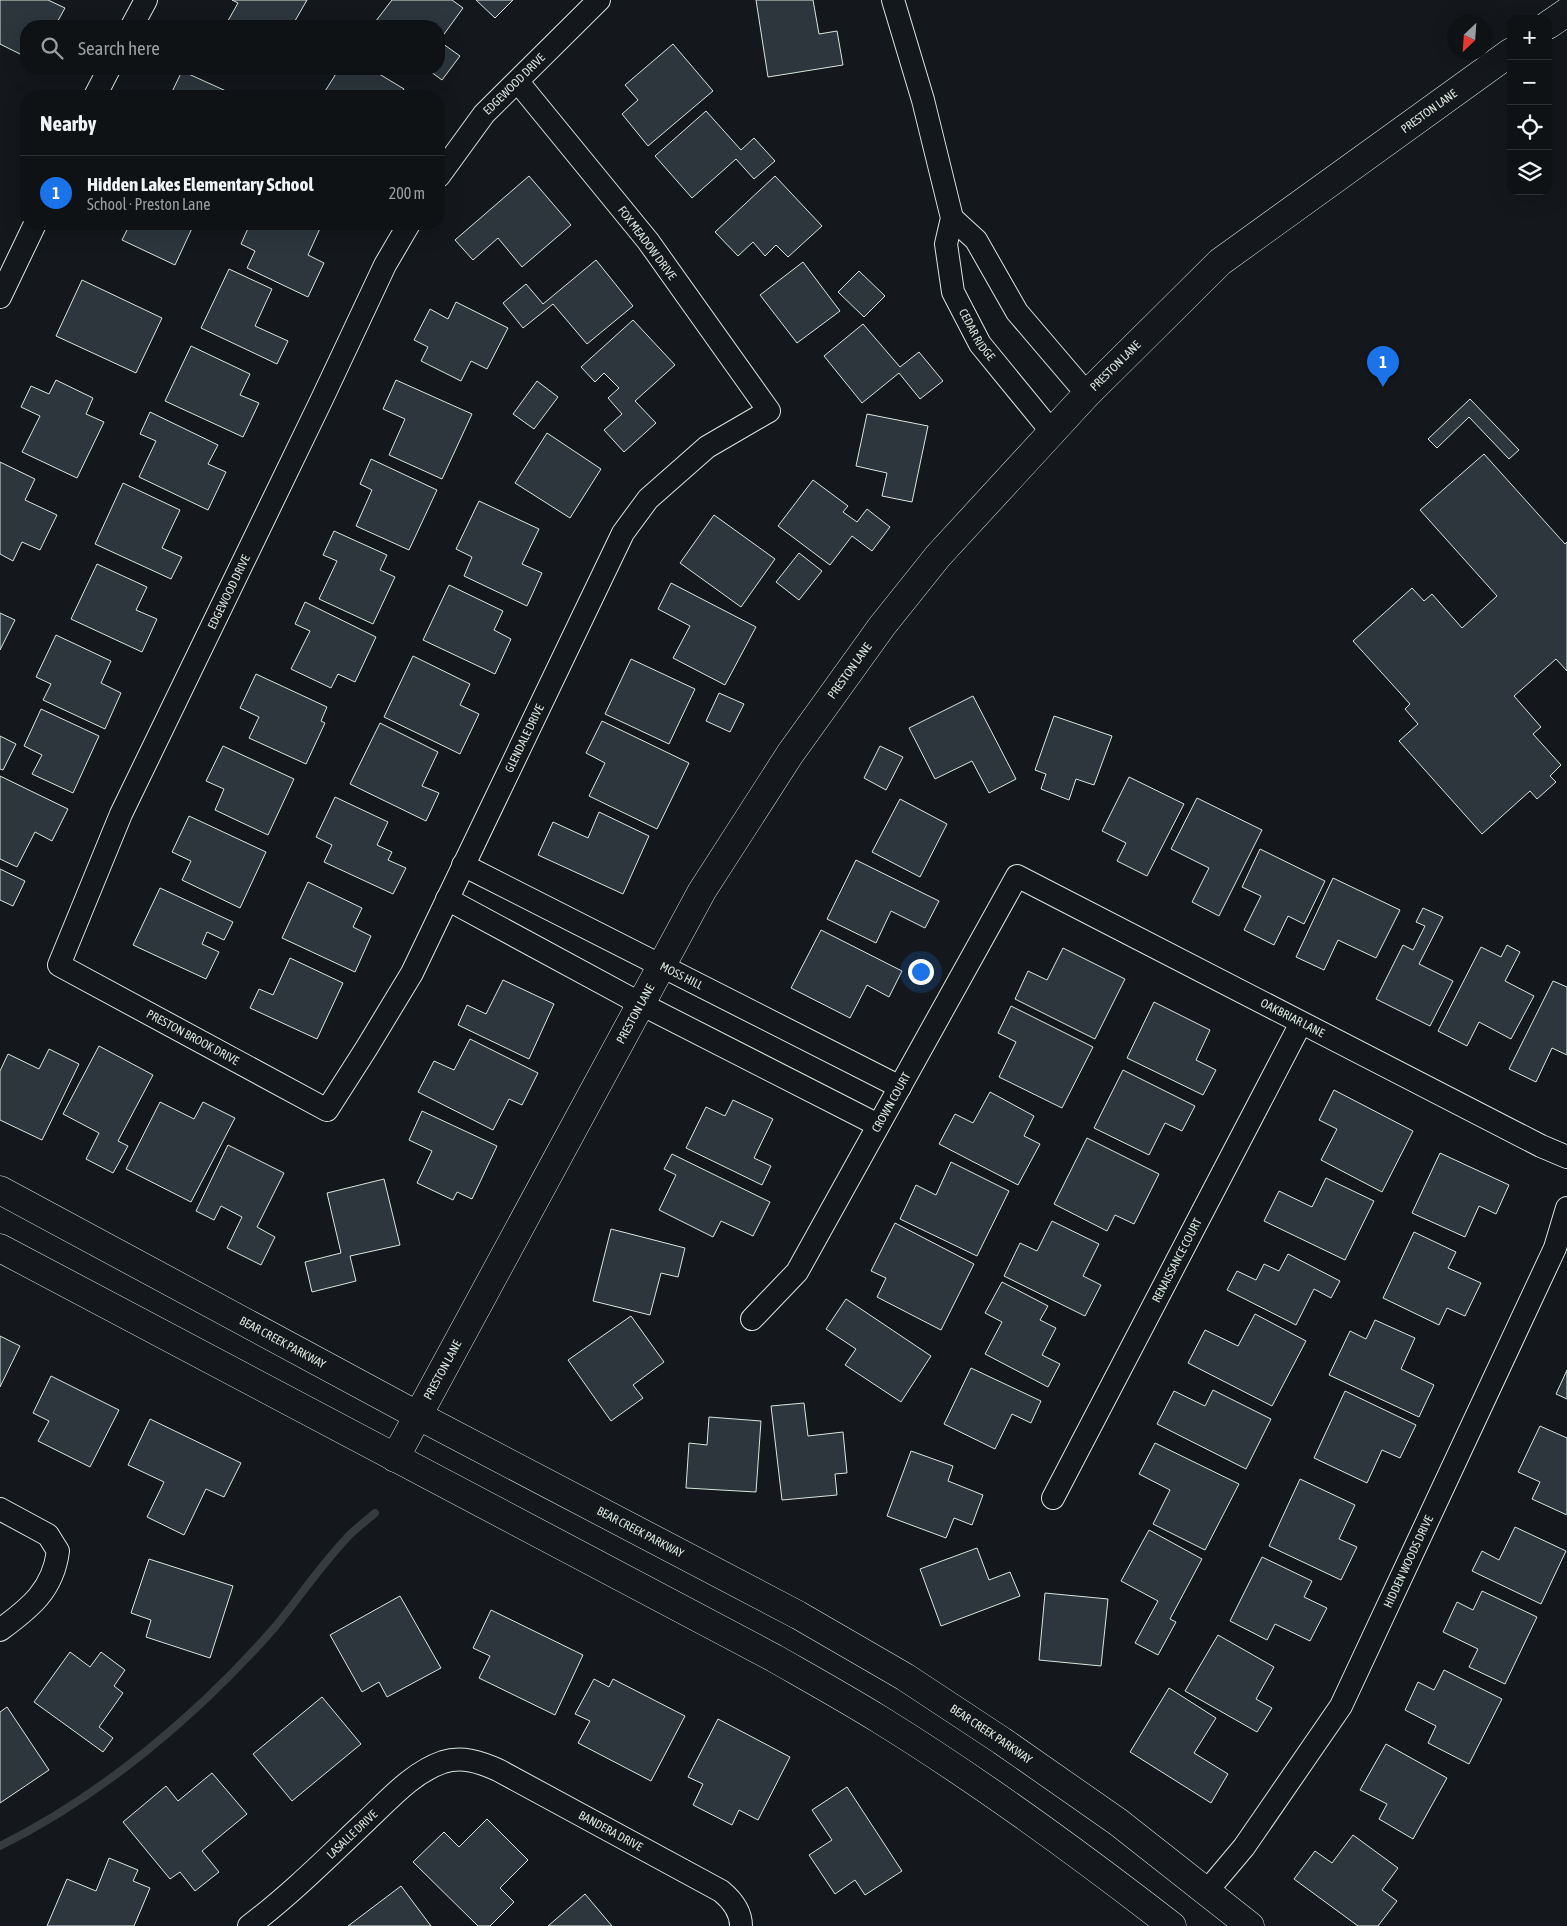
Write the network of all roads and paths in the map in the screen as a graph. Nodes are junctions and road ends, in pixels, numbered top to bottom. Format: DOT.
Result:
graph roads {
  1 [pos="146,0"];
  2 [pos="599,0"];
  3 [pos="893,0"];
  4 [pos="1567,12"];
  5 [pos="135,20"];
  6 [pos="1552,23"];
  7 [pos="1507,55"];
  8 [pos="106,75"];
  9 [pos="518,82"];
  10 [pos="98,90"];
  11 [pos="445,168"];
  12 [pos="952,218"];
  13 [pos="32,230"];
  14 [pos="405,230"];
  15 [pos="0,297"];
  16 [pos="1087,394"];
  17 [pos="769,411"];
  18 [pos="1052,432"];
  19 [pos="463,864"];
  20 [pos="1017,876"];
  21 [pos="446,900"];
  22 [pos="59,965"];
  23 [pos="662,965"];
  24 [pos="641,1004"];
  25 [pos="1301,1022"];
  26 [pos="900,1087"];
  27 [pos="327,1110"];
  28 [pos="878,1125"];
  29 [pos="1567,1157"];
  30 [pos="0,1190"];
  31 [pos="1567,1208"];
  32 [pos="0,1248"];
  33 [pos="752,1319"];
  34 [pos="417,1415"];
  35 [pos="395,1458"];
  36 [pos="1053,1498"];
  37 [pos="0,1509"];
  38 [pos="0,1630"];
  39 [pos="462,1759"];
  40 [pos="1206,1891"];
  41 [pos="741,1925"];
  42 [pos="249,1926"];
  43 [pos="1172,1926"];
  44 [pos="1250,1926"];
  1 -- 5 [label="street"];
  2 -- 9 [label="street, EDGEWOOD DRIVE"];
  3 -- 12 [label="street, CEDAR RIDGE"];
  4 -- 6 [label="main road"];
  7 -- 16 [label="main road, PRESTON LANE"];
  8 -- 10 [label="street"];
  9 -- 11 [label="street, EDGEWOOD DRIVE"];
  9 -- 17 [label="street, FOX MEADOW DRIVE"];
  12 -- 16 [label="street"];
  12 -- 18 [label="street, CEDAR RIDGE"];
  13 -- 15 [label="street"];
  14 -- 22 [label="street, EDGEWOOD DRIVE"];
  16 -- 18 [label="main road, PRESTON LANE"];
  17 -- 19 [label="street, GLENDALE DRIVE"];
  18 -- 23 [label="main road, PRESTON LANE"];
  19 -- 21 [label="street, GLENDALE DRIVE"];
  19 -- 23 [label="street, MOSS HILL"];
  20 -- 25 [label="street, OAKBRIAR LANE"];
  20 -- 26 [label="street, CROWN COURT"];
  21 -- 24 [label="street"];
  21 -- 27 [label="street, GLENDALE DRIVE"];
  22 -- 27 [label="street, PRESTON BROOK DRIVE"];
  23 -- 24 [label="main road, PRESTON LANE"];
  23 -- 26 [label="street, MOSS HILL"];
  24 -- 28 [label="street"];
  24 -- 34 [label="main road, PRESTON LANE"];
  25 -- 29 [label="street, OAKBRIAR LANE"];
  25 -- 36 [label="street, RENAISSANCE COURT"];
  26 -- 28 [label="street, CROWN COURT"];
  28 -- 33 [label="street, CROWN COURT"];
  30 -- 34 [label="main road, BEAR CREEK PARKWAY"];
  31 -- 40 [label="street, HIDDEN WOODS DRIVE"];
  32 -- 35 [label="main road"];
  34 -- 35 [label="main road, PRESTON LANE"];
  34 -- 40 [label="main road, BEAR CREEK PARKWAY"];
  35 -- 43 [label="main road"];
  37 -- 38 [label="street"];
  39 -- 41 [label="street, BANDERA DRIVE"];
  39 -- 42 [label="street, LASALLE DRIVE"];
  40 -- 44 [label="main road, BEAR CREEK PARKWAY"];
}
